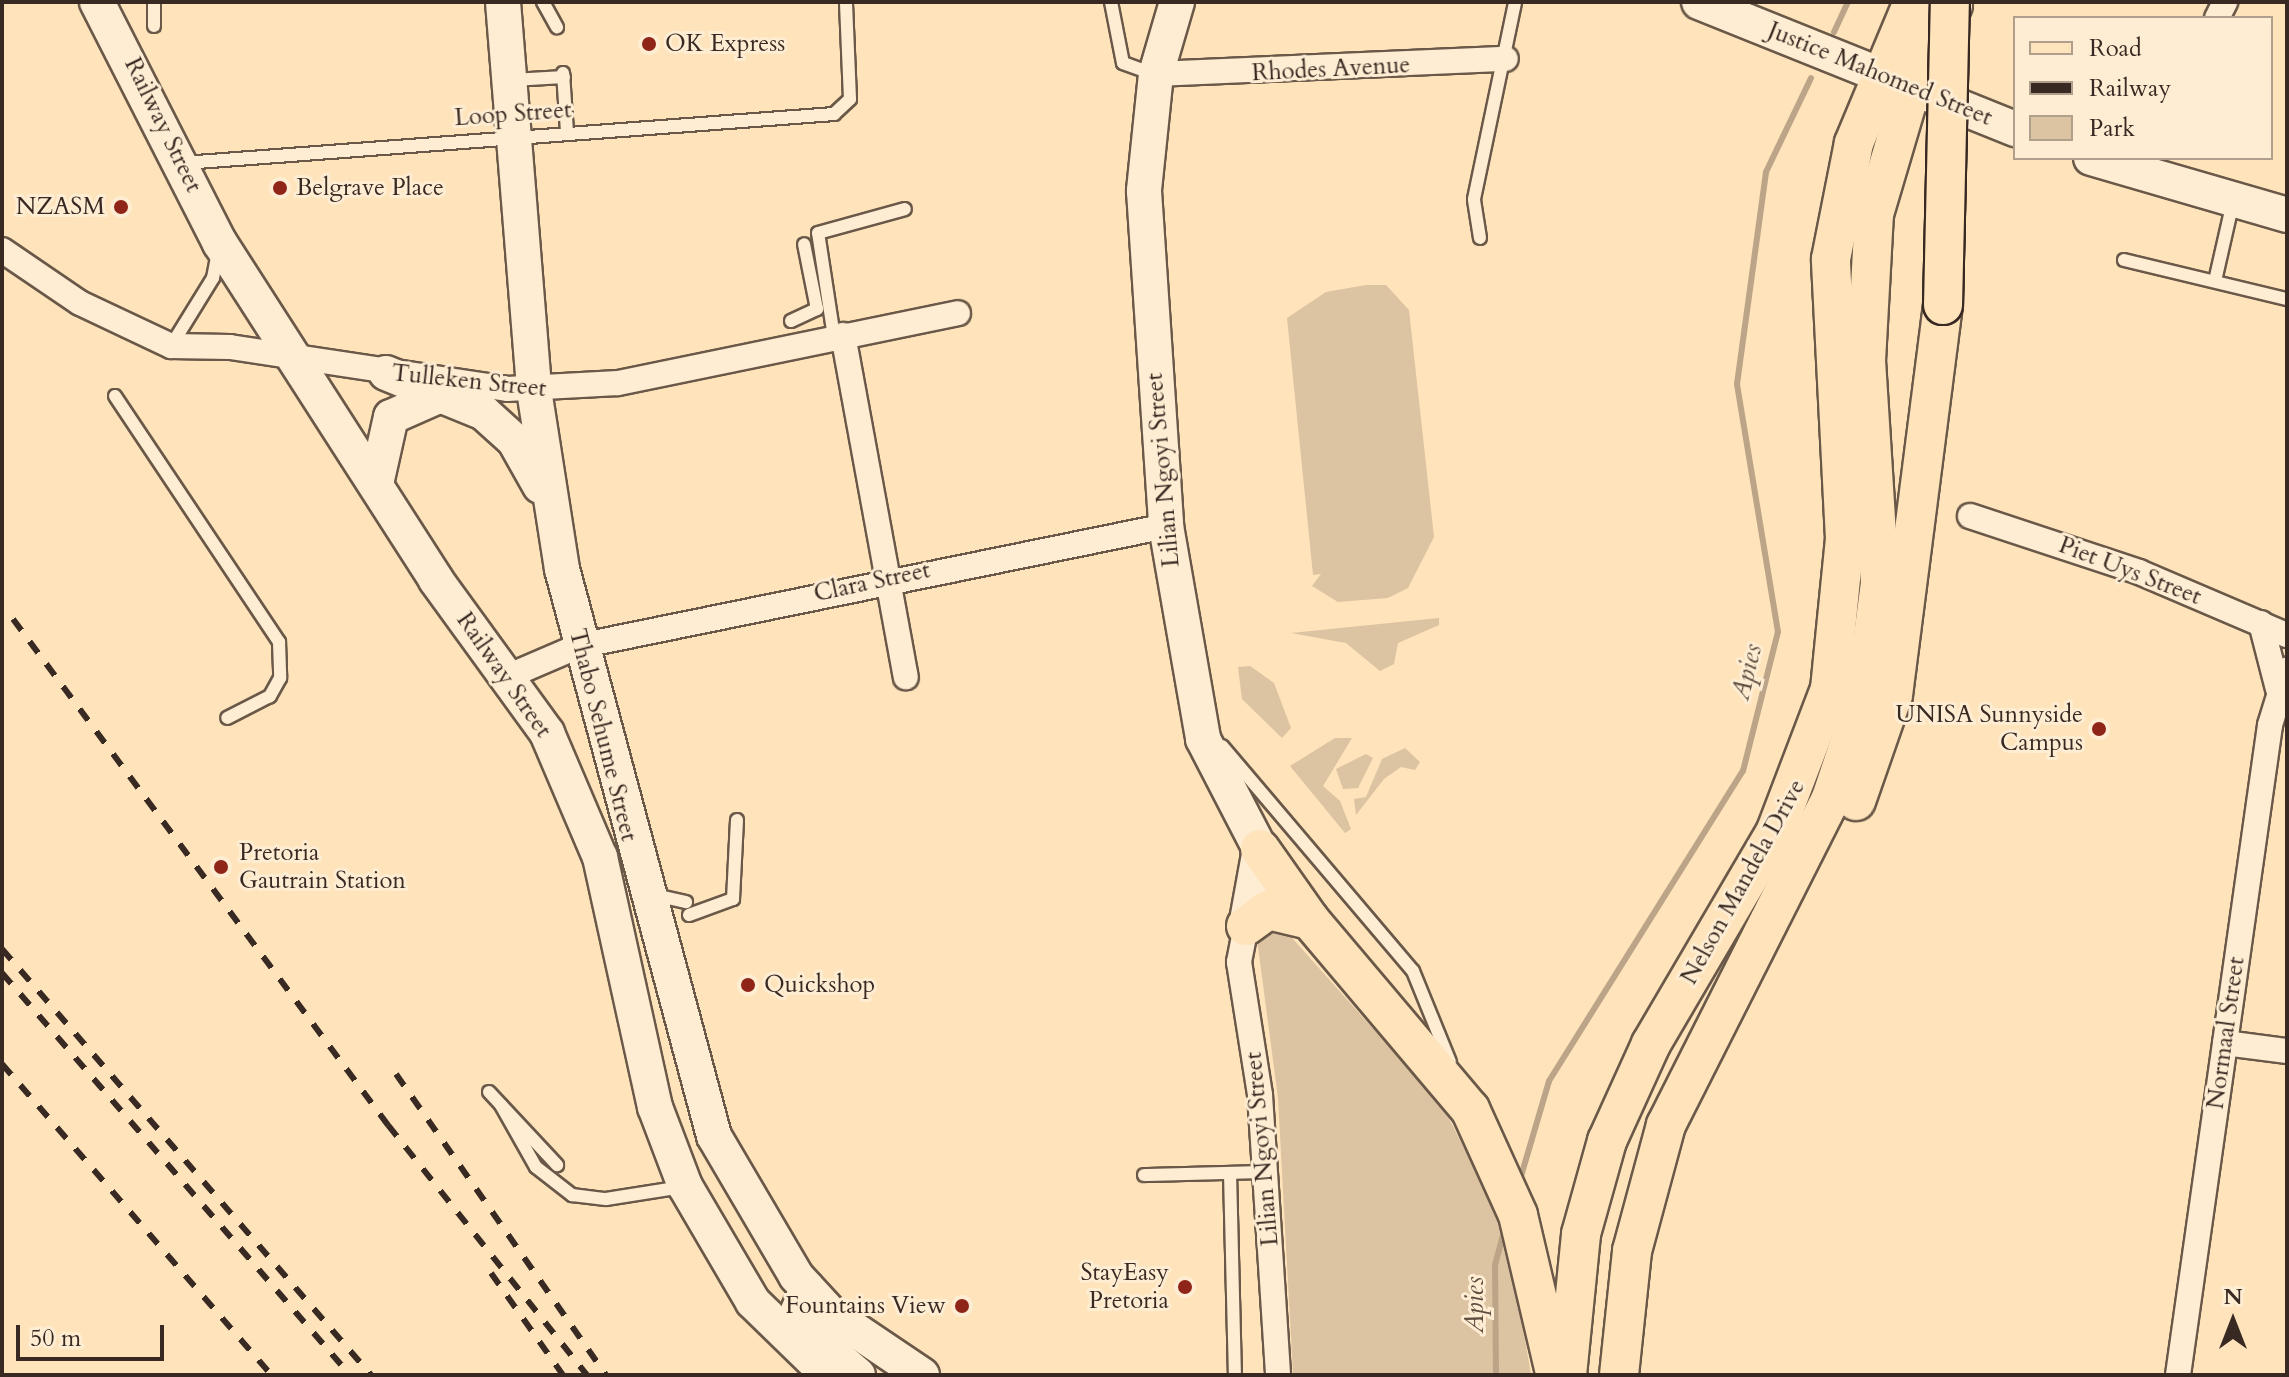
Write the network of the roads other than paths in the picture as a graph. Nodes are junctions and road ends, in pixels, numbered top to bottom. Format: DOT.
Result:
graph roads {
  1 [pos="97,2"];
  2 [pos="154,2"];
  3 [pos="503,2"];
  4 [pos="543,2"];
  5 [pos="846,2"];
  6 [pos="1111,2"];
  7 [pos="1177,2"];
  8 [pos="1523,2"];
  9 [pos="1699,2"];
  10 [pos="1913,2"];
  11 [pos="1952,2"];
  12 [pos="1514,8"];
  13 [pos="154,26"];
  14 [pos="557,27"];
  15 [pos="1506,59"];
  16 [pos="1156,74"];
  17 [pos="509,80"];
  18 [pos="1895,82"];
  19 [pos="2013,128"];
  20 [pos="567,132"];
  21 [pos="514,136"];
  22 [pos="2102,160"];
  23 [pos="181,163"];
  24 [pos="2152,169"];
  25 [pos="2233,202"];
  26 [pos="905,209"];
  27 [pos="2287,215"];
  28 [pos="1480,238"];
  29 [pos="220,243"];
  30 [pos="804,244"];
  31 [pos="2,250"];
  32 [pos="2124,260"];
  33 [pos="2215,281"];
  34 [pos="2287,299"];
  35 [pos="958,313"];
  36 [pos="810,316"];
  37 [pos="791,321"];
  38 [pos="831,337"];
  39 [pos="171,346"];
  40 [pos="300,361"];
  41 [pos="386,373"];
  42 [pos="534,390"];
  43 [pos="443,394"];
  44 [pos="115,396"];
  45 [pos="376,484"];
  46 [pos="1970,516"];
  47 [pos="1166,526"];
  48 [pos="562,569"];
  49 [pos="885,578"];
  50 [pos="2261,623"];
  51 [pos="2287,635"];
  52 [pos="579,646"];
  53 [pos="509,676"];
  54 [pos="906,677"];
  55 [pos="2282,680"];
  56 [pos="1194,710"];
  57 [pos="227,718"];
  58 [pos="737,820"];
  59 [pos="627,830"];
  60 [pos="1260,849"];
  61 [pos="644,892"];
  62 [pos="1310,920"];
  63 [pos="1246,926"];
  64 [pos="1721,1010"];
  65 [pos="2225,1043"];
  66 [pos="2287,1051"];
  67 [pos="489,1092"];
  68 [pos="501,1105"];
  69 [pos="1470,1109"];
  70 [pos="557,1165"];
  71 [pos="1266,1172"];
  72 [pos="1230,1173"];
  73 [pos="1144,1175"];
  74 [pos="688,1193"];
  75 [pos="807,1288"];
  76 [pos="828,1375"];
  77 [pos="858,1375"];
  78 [pos="922,1375"];
  79 [pos="1235,1375"];
  80 [pos="1278,1375"];
  81 [pos="1555,1375"];
  82 [pos="1567,1375"];
  83 [pos="1619,1375"];
  84 [pos="2178,1375"];
  1 -- 23 [label="main road, Railway Street"];
  2 -- 13 [label="lane"];
  3 -- 17 [label="main road, Thabo Sehume Street"];
  4 -- 14 [label="lane"];
  5 -- 20 [label="lane, Loop Street"];
  6 -- 16 [label="lane"];
  7 -- 16 [label="main road, Lilian Ngoyi Street"];
  8 -- 12 [label="lane"];
  9 -- 18 [label="main road, Justice Mahomed Street"];
  10 -- 18 [label="main road, Nelson Mandela Drive"];
  11 -- 18 [label="main road, Nelson Mandela Drive"];
  11 -- 64 [label="main road, bridge"];
  12 -- 15 [label="lane"];
  15 -- 16 [label="street, Rhodes Avenue"];
  15 -- 28 [label="lane"];
  16 -- 47 [label="main road, Lilian Ngoyi Street"];
  17 -- 20 [label="lane"];
  17 -- 21 [label="main road, Thabo Sehume Street"];
  18 -- 19 [label="main road, Justice Mahomed Street"];
  18 -- 64 [label="main road, Nelson Mandela Drive"];
  18 -- 82 [label="main road, Nelson Mandela Drive"];
  20 -- 21 [label="lane, Loop Street"];
  21 -- 23 [label="lane, Loop Street"];
  21 -- 42 [label="main road, Thabo Sehume Street"];
  22 -- 24 [label="main road"];
  23 -- 29 [label="main road, Railway Street"];
  24 -- 25 [label="main road"];
  25 -- 27 [label="main road"];
  25 -- 33 [label="lane"];
  26 -- 38 [label="lane"];
  29 -- 39 [label="lane"];
  29 -- 40 [label="main road, Railway Street"];
  30 -- 36 [label="lane"];
  31 -- 39 [label="street, Tulleken Street"];
  32 -- 33 [label="lane"];
  33 -- 34 [label="lane"];
  35 -- 38 [label="street, Tulleken Street"];
  36 -- 37 [label="lane"];
  36 -- 38 [label="lane"];
  38 -- 42 [label="street, Tulleken Street"];
  38 -- 49 [label="street"];
  39 -- 40 [label="street, Tulleken Street"];
  40 -- 41 [label="street, Tulleken Street"];
  40 -- 45 [label="main road, Railway Street"];
  41 -- 42 [label="street, Tulleken Street"];
  41 -- 43 [label="main road"];
  42 -- 48 [label="main road, Thabo Sehume Street"];
  43 -- 45 [label="main road"];
  43 -- 48 [label="main road"];
  44 -- 57 [label="lane"];
  45 -- 53 [label="main road, Railway Street"];
  46 -- 50 [label="street, Piet Uys Street"];
  47 -- 49 [label="street, Clara Street"];
  47 -- 56 [label="main road, Lilian Ngoyi Street"];
  48 -- 52 [label="main road, Thabo Sehume Street"];
  49 -- 52 [label="street, Clara Street"];
  49 -- 54 [label="street"];
  50 -- 51 [label="street, Piet Uys Street"];
  50 -- 55 [label="street, Normaal Street"];
  52 -- 53 [label="street, Clara Street"];
  52 -- 59 [label="main road, Thabo Sehume Street"];
  53 -- 74 [label="main road, Railway Street"];
  55 -- 65 [label="street, Normaal Street"];
  56 -- 60 [label="main road, Lilian Ngoyi Street"];
  56 -- 69 [label="lane"];
  58 -- 61 [label="lane"];
  59 -- 61 [label="main road, Thabo Sehume Street"];
  59 -- 74 [label="main road"];
  60 -- 62 [label="main road"];
  60 -- 63 [label="main road"];
  61 -- 75 [label="main road, Thabo Sehume Street"];
  62 -- 63 [label="main road"];
  62 -- 69 [label="main road"];
  63 -- 71 [label="street, Lilian Ngoyi Street"];
  64 -- 83 [label="main road, Nelson Mandela Drive"];
  65 -- 66 [label="street"];
  65 -- 84 [label="street, Normaal Street"];
  67 -- 68 [label="lane"];
  68 -- 70 [label="lane"];
  68 -- 74 [label="lane"];
  69 -- 81 [label="main road"];
  71 -- 72 [label="lane"];
  71 -- 80 [label="street, Lilian Ngoyi Street"];
  72 -- 73 [label="lane"];
  72 -- 79 [label="lane"];
  74 -- 76 [label="main road, Railway Street"];
  75 -- 77 [label="main road"];
  75 -- 78 [label="main road, Thabo Sehume Street"];
}
